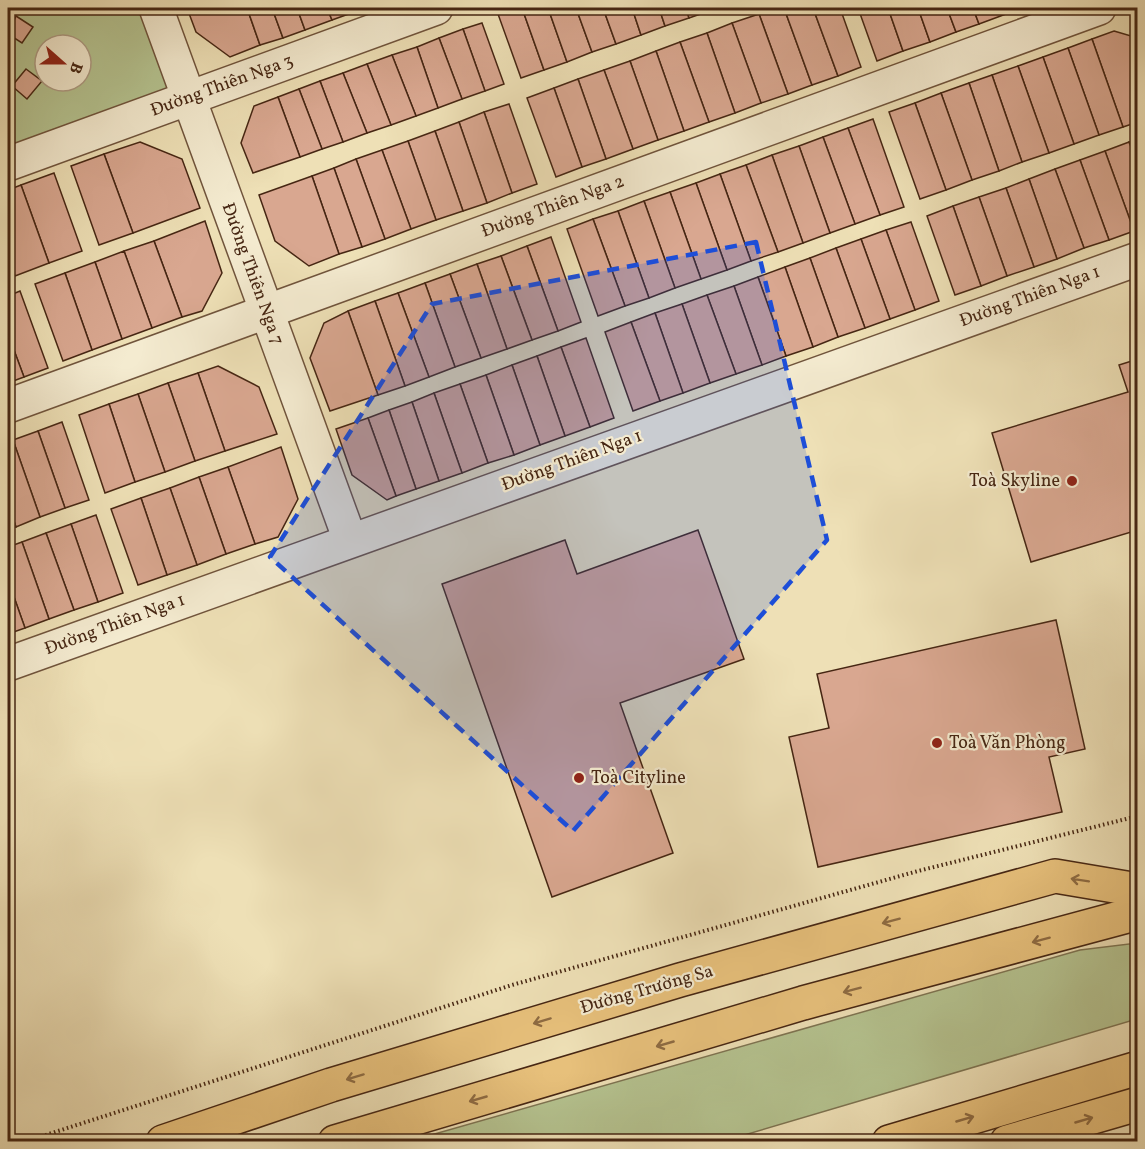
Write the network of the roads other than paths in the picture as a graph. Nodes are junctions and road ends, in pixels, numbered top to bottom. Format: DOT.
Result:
graph roads {
  1 [pos="156,8"];
  2 [pos="436,8"];
  3 [pos="1099,8"];
  4 [pos="189,98"];
  5 [pos="8,164"];
  6 [pos="1137,259"];
  7 [pos="266,312"];
  8 [pos="8,406"];
  9 [pos="350,540"];
  10 [pos="8,664"];
  11 [pos="1137,890"];
  12 [pos="1137,913"];
  13 [pos="1137,1068"];
  14 [pos="1137,1104"];
  15 [pos="163,1142"];
  16 [pos="335,1142"];
  17 [pos="889,1142"];
  18 [pos="1007,1142"];
  1 -- 4 [label="street, Đường Thiên Nga 7"];
  2 -- 4 [label="street, Đường Thiên Nga 3"];
  3 -- 7 [label="street, Đường Thiên Nga 2"];
  4 -- 5 [label="street, Đường Thiên Nga 3"];
  4 -- 7 [label="street, Đường Thiên Nga 7"];
  6 -- 9 [label="street, Đường Thiên Nga 1"];
  7 -- 8 [label="street, Đường Thiên Nga 2"];
  7 -- 9 [label="street, Đường Thiên Nga 7"];
  9 -- 10 [label="street, Đường Thiên Nga 1"];
  11 -- 15 [label="highway, Đường Trường Sa, one-way"];
  12 -- 16 [label="highway, one-way"];
  17 -- 13 [label="highway, one-way"];
  18 -- 14 [label="highway, one-way"];
}
